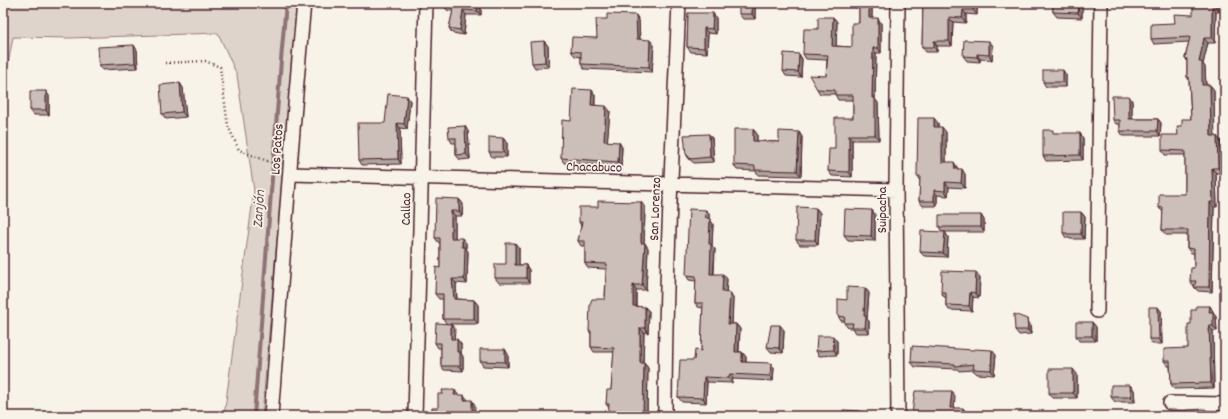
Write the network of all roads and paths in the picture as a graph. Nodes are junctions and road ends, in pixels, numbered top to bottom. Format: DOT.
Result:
graph roads {
  1 [pos="304,3"];
  2 [pos="426,3"];
  3 [pos="679,3"];
  4 [pos="898,3"];
  5 [pos="1101,3"];
  6 [pos="165,63"];
  7 [pos="291,170"];
  8 [pos="421,177"];
  9 [pos="671,184"];
  10 [pos="896,190"];
  11 [pos="1097,311"];
  12 [pos="1170,403"];
  13 [pos="1225,404"];
  14 [pos="271,416"];
  15 [pos="415,416"];
  16 [pos="666,416"];
  17 [pos="898,416"];
  1 -- 7 [label="street, Los Patos"];
  2 -- 8 [label="street, Callao"];
  3 -- 9 [label="street, San Lorenzo"];
  4 -- 10 [label="street, Suipacha"];
  5 -- 11 [label="street"];
  6 -- 7 [label="path"];
  7 -- 8 [label="street, Chacabuco"];
  7 -- 14 [label="street, Los Patos"];
  8 -- 9 [label="street, Chacabuco"];
  8 -- 15 [label="street, Callao"];
  9 -- 10 [label="street, Chacabuco"];
  9 -- 16 [label="street, San Lorenzo"];
  10 -- 17 [label="street, Suipacha"];
  12 -- 13 [label="street"];
}
